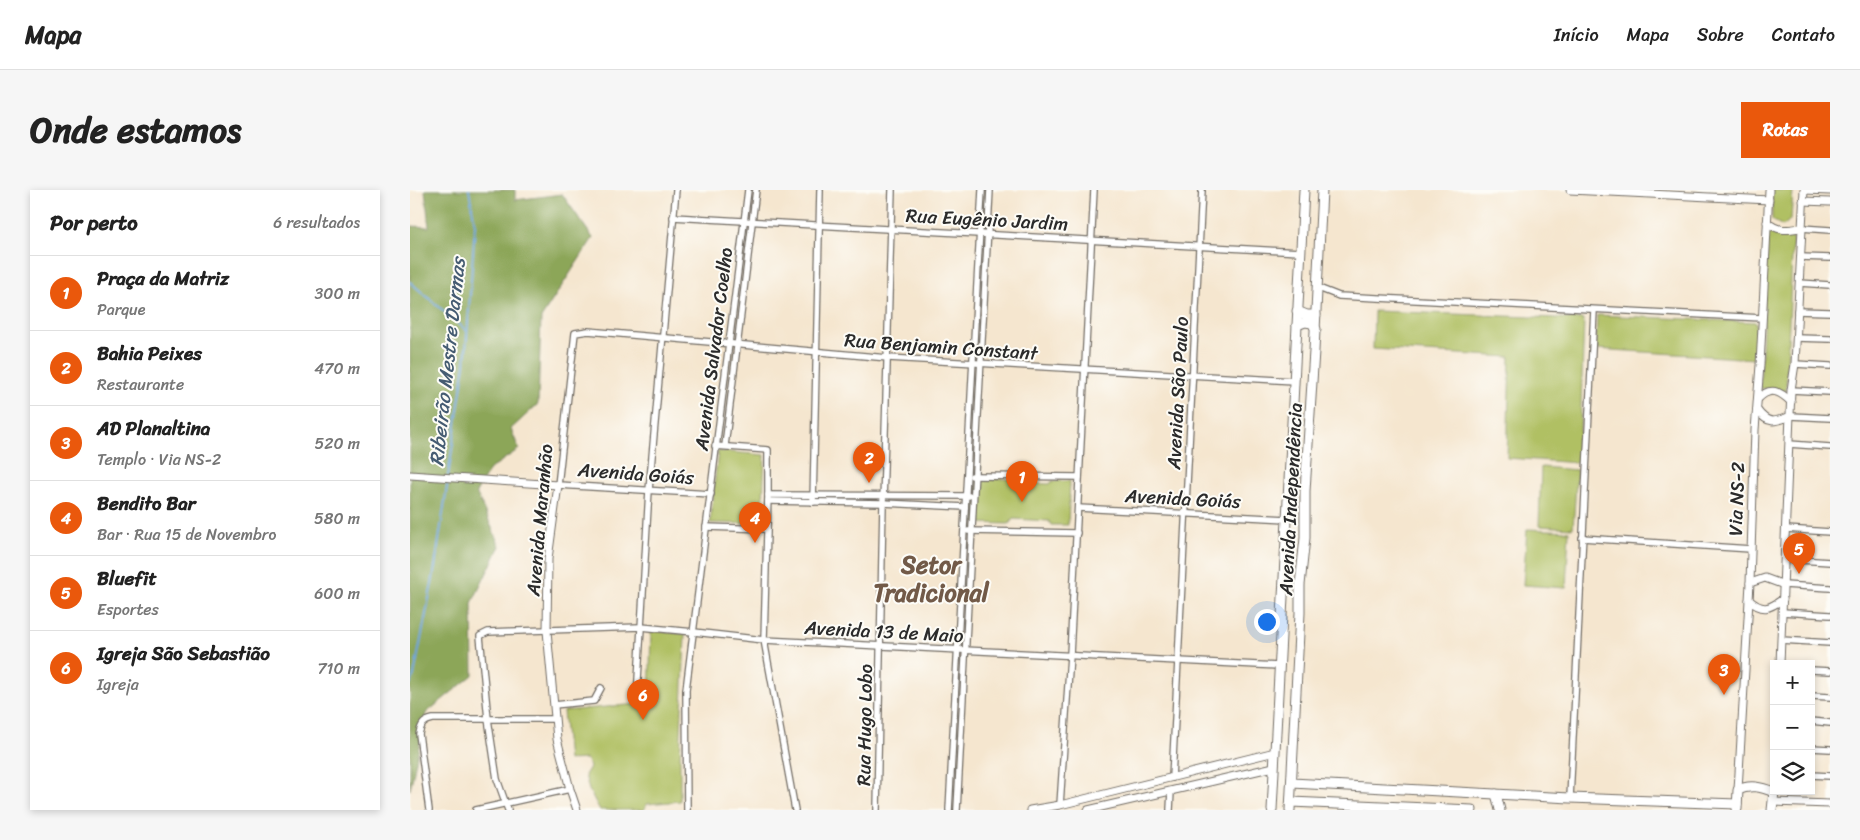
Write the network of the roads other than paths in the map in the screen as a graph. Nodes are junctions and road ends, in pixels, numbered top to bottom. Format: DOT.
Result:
graph roads {
  1 [pos="676,190"];
  2 [pos="748,190"];
  3 [pos="756,190"];
  4 [pos="820,190"];
  5 [pos="892,190"];
  6 [pos="982,190"];
  7 [pos="990,190"];
  8 [pos="1094,190"];
  9 [pos="1202,190"];
  10 [pos="1304,190"];
  11 [pos="1329,190"];
  12 [pos="1570,190"];
  13 [pos="1724,190"];
  14 [pos="1769,190"];
  15 [pos="1804,190"];
  16 [pos="1830,191"];
  17 [pos="1322,195"];
  18 [pos="1719,197"];
  19 [pos="1769,200"];
  20 [pos="1803,201"];
  21 [pos="1830,202"];
  22 [pos="673,216"];
  23 [pos="744,221"];
  24 [pos="752,222"];
  25 [pos="1767,222"];
  26 [pos="819,226"];
  27 [pos="1801,228"];
  28 [pos="891,230"];
  29 [pos="1830,230"];
  30 [pos="980,234"];
  31 [pos="988,234"];
  32 [pos="1092,240"];
  33 [pos="1199,246"];
  34 [pos="1300,252"];
  35 [pos="1800,257"];
  36 [pos="1830,258"];
  37 [pos="1799,283"];
  38 [pos="1830,285"];
  39 [pos="1316,287"];
  40 [pos="1594,310"];
  41 [pos="1297,311"];
  42 [pos="1798,311"];
  43 [pos="1830,312"];
  44 [pos="1316,315"];
  45 [pos="1762,318"];
  46 [pos="1296,325"];
  47 [pos="1316,329"];
  48 [pos="588,331"];
  49 [pos="662,338"];
  50 [pos="1796,338"];
  51 [pos="1830,339"];
  52 [pos="729,345"];
  53 [pos="737,346"];
  54 [pos="815,352"];
  55 [pos="888,358"];
  56 [pos="973,364"];
  57 [pos="981,364"];
  58 [pos="1795,364"];
  59 [pos="1830,366"];
  60 [pos="1085,371"];
  61 [pos="1192,376"];
  62 [pos="1294,381"];
  63 [pos="1792,390"];
  64 [pos="1830,392"];
  65 [pos="1758,399"];
  66 [pos="1791,402"];
  67 [pos="1757,410"];
  68 [pos="1791,416"];
  69 [pos="1830,418"];
  70 [pos="1789,444"];
  71 [pos="715,446"];
  72 [pos="725,446"];
  73 [pos="1830,447"];
  74 [pos="410,475"];
  75 [pos="966,476"];
  76 [pos="975,476"];
  77 [pos="1080,478"];
  78 [pos="558,485"];
  79 [pos="649,490"];
  80 [pos="711,494"];
  81 [pos="884,496"];
  82 [pos="965,496"];
  83 [pos="974,496"];
  84 [pos="768,498"];
  85 [pos="813,498"];
  86 [pos="884,503"];
  87 [pos="965,507"];
  88 [pos="1078,508"];
  89 [pos="1185,514"];
  90 [pos="1287,519"];
  91 [pos="706,527"];
  92 [pos="767,529"];
  93 [pos="1786,529"];
  94 [pos="964,531"];
  95 [pos="972,531"];
  96 [pos="1830,532"];
  97 [pos="1077,533"];
  98 [pos="1582,538"];
  99 [pos="1751,549"];
  100 [pos="1785,559"];
  101 [pos="1285,562"];
  102 [pos="1830,562"];
  103 [pos="1301,567"];
  104 [pos="1750,583"];
  105 [pos="1300,585"];
  106 [pos="1784,585"];
  107 [pos="1283,586"];
  108 [pos="1830,588"];
  109 [pos="1783,599"];
  110 [pos="1749,600"];
  111 [pos="1782,612"];
  112 [pos="1830,616"];
  113 [pos="641,627"];
  114 [pos="547,631"];
  115 [pos="694,632"];
  116 [pos="764,640"];
  117 [pos="1781,640"];
  118 [pos="1830,643"];
  119 [pos="881,646"];
  120 [pos="957,649"];
  121 [pos="965,650"];
  122 [pos="1070,655"];
  123 [pos="1780,660"];
  124 [pos="1177,661"];
  125 [pos="1279,666"];
  126 [pos="1815,670"];
  127 [pos="1830,671"];
  128 [pos="601,688"];
  129 [pos="1815,696"];
  130 [pos="637,697"];
  131 [pos="1830,697"];
  132 [pos="554,705"];
  133 [pos="1277,708"];
  134 [pos="1294,708"];
  135 [pos="488,719"];
  136 [pos="555,719"];
  137 [pos="1815,722"];
  138 [pos="1830,723"];
  139 [pos="1276,731"];
  140 [pos="1293,732"];
  141 [pos="1815,748"];
  142 [pos="1830,749"];
  143 [pos="1275,752"];
  144 [pos="1221,766"];
  145 [pos="1274,767"];
  146 [pos="1815,775"];
  147 [pos="1830,776"];
  148 [pos="1172,778"];
  149 [pos="1223,779"];
  150 [pos="1292,783"];
  151 [pos="1318,784"];
  152 [pos="1130,788"];
  153 [pos="1378,788"];
  154 [pos="570,789"];
  155 [pos="1413,790"];
  156 [pos="1424,790"];
  157 [pos="1738,790"];
  158 [pos="1171,791"];
  159 [pos="1112,792"];
  160 [pos="1496,794"];
  161 [pos="1570,798"];
  162 [pos="1773,798"];
  163 [pos="1134,799"];
  164 [pos="1317,803"];
  165 [pos="1115,804"];
  166 [pos="1830,804"];
  167 [pos="1060,805"];
  168 [pos="1649,805"];
  169 [pos="1290,806"];
  170 [pos="1376,806"];
  171 [pos="507,807"];
  172 [pos="1413,807"];
  173 [pos="1423,807"];
  174 [pos="1737,807"];
  175 [pos="429,810"];
  176 [pos="476,810"];
  177 [pos="578,810"];
  178 [pos="687,810"];
  179 [pos="795,810"];
  180 [pos="877,810"];
  181 [pos="949,810"];
  182 [pos="957,810"];
  183 [pos="1031,810"];
  184 [pos="1088,810"];
  185 [pos="1170,810"];
  186 [pos="1272,810"];
  187 [pos="1472,810"];
  188 [pos="1500,810"];
  1 -- 22 [label="street"];
  2 -- 23 [label="street, Avenida Salvador Coelho"];
  3 -- 24 [label="street, Avenida Salvador Coelho"];
  4 -- 26 [label="street"];
  5 -- 28 [label="street, Rua Hugo Lobo"];
  6 -- 30 [label="street"];
  7 -- 31 [label="street"];
  8 -- 32 [label="street"];
  9 -- 33 [label="street, Avenida São Paulo"];
  10 -- 34 [label="main road, Avenida Independência"];
  11 -- 17 [label="street"];
  12 -- 18 [label="street"];
  13 -- 18 [label="street"];
  14 -- 19 [label="street, Via NS-2"];
  15 -- 16 [label="street"];
  15 -- 20 [label="street"];
  17 -- 39 [label="main road, Avenida Independência"];
  18 -- 19 [label="street"];
  19 -- 25 [label="street, Via NS-2"];
  20 -- 21 [label="street"];
  20 -- 27 [label="street"];
  22 -- 23 [label="street, Rua Eugênio Jardim"];
  22 -- 49 [label="street"];
  23 -- 24 [label="street, Rua Eugênio Jardim"];
  23 -- 52 [label="street, Avenida Salvador Coelho"];
  24 -- 26 [label="street, Rua Eugênio Jardim"];
  24 -- 53 [label="street, Avenida Salvador Coelho"];
  25 -- 27 [label="street"];
  25 -- 45 [label="street, Via NS-2"];
  26 -- 28 [label="street, Rua Eugênio Jardim"];
  26 -- 54 [label="street"];
  27 -- 29 [label="street"];
  27 -- 35 [label="street"];
  28 -- 30 [label="street, Rua Eugênio Jardim"];
  28 -- 55 [label="street, Rua Hugo Lobo"];
  30 -- 31 [label="street, Rua Eugênio Jardim"];
  30 -- 56 [label="street"];
  31 -- 32 [label="street, Rua Eugênio Jardim"];
  31 -- 57 [label="street"];
  32 -- 33 [label="street, Rua Eugênio Jardim"];
  32 -- 60 [label="street"];
  33 -- 34 [label="street, Rua Eugênio Jardim"];
  33 -- 61 [label="street, Avenida São Paulo"];
  34 -- 41 [label="main road, Avenida Independência"];
  35 -- 36 [label="street"];
  35 -- 37 [label="street"];
  37 -- 38 [label="street"];
  37 -- 42 [label="street"];
  39 -- 40 [label="street"];
  39 -- 44 [label="main road, Avenida Independência"];
  40 -- 45 [label="street"];
  40 -- 98 [label="street"];
  41 -- 44 [label="main road"];
  41 -- 46 [label="main road, Avenida Independência"];
  42 -- 43 [label="street"];
  42 -- 50 [label="street"];
  44 -- 47 [label="main road, Avenida Independência"];
  45 -- 65 [label="street, Via NS-2"];
  46 -- 47 [label="main road"];
  46 -- 62 [label="main road, Avenida Independência"];
  47 -- 103 [label="main road, Avenida Independência"];
  48 -- 49 [label="street, Rua Benjamin Constant"];
  48 -- 78 [label="street, Avenida Maranhão"];
  49 -- 52 [label="street, Rua Benjamin Constant"];
  49 -- 79 [label="street"];
  50 -- 51 [label="street"];
  50 -- 58 [label="street"];
  52 -- 53 [label="street, Rua Benjamin Constant"];
  52 -- 71 [label="street, Avenida Salvador Coelho"];
  53 -- 54 [label="street, Rua Benjamin Constant"];
  53 -- 72 [label="street, Avenida Salvador Coelho"];
  54 -- 55 [label="street, Rua Benjamin Constant"];
  54 -- 85 [label="street"];
  55 -- 56 [label="street, Rua Benjamin Constant"];
  55 -- 81 [label="street, Rua Hugo Lobo"];
  56 -- 57 [label="street, Rua Benjamin Constant"];
  56 -- 75 [label="street"];
  57 -- 60 [label="street, Rua Benjamin Constant"];
  57 -- 76 [label="street"];
  58 -- 59 [label="street"];
  58 -- 63 [label="street"];
  60 -- 61 [label="street, Rua Benjamin Constant"];
  60 -- 77 [label="street"];
  61 -- 62 [label="street, Rua Benjamin Constant"];
  61 -- 89 [label="street, Avenida São Paulo"];
  62 -- 90 [label="main road, Avenida Independência"];
  63 -- 64 [label="street"];
  63 -- 66 [label="street"];
  65 -- 66 [label="street"];
  65 -- 67 [label="street, Via NS-2"];
  66 -- 68 [label="street"];
  67 -- 68 [label="street"];
  67 -- 99 [label="street, Via NS-2"];
  68 -- 69 [label="street"];
  68 -- 70 [label="street"];
  70 -- 73 [label="street"];
  70 -- 93 [label="street"];
  71 -- 72 [label="street"];
  71 -- 80 [label="street, Avenida Salvador Coelho"];
  72 -- 84 [label="street"];
  74 -- 78 [label="street, Avenida Goiás"];
  75 -- 76 [label="street"];
  75 -- 82 [label="street"];
  76 -- 77 [label="street"];
  76 -- 83 [label="street"];
  77 -- 88 [label="street"];
  78 -- 79 [label="street, Avenida Goiás"];
  78 -- 114 [label="street, Avenida Maranhão"];
  79 -- 80 [label="street, Avenida Goiás"];
  79 -- 113 [label="street"];
  80 -- 91 [label="street, Avenida Salvador Coelho"];
  81 -- 82 [label="street"];
  81 -- 85 [label="street"];
  81 -- 86 [label="street, Rua Hugo Lobo"];
  82 -- 83 [label="street"];
  82 -- 87 [label="street"];
  83 -- 95 [label="street"];
  84 -- 85 [label="street"];
  84 -- 92 [label="street"];
  85 -- 86 [label="street"];
  86 -- 87 [label="street"];
  86 -- 119 [label="street, Rua Hugo Lobo"];
  87 -- 94 [label="street"];
  88 -- 89 [label="street, Avenida Goiás"];
  88 -- 97 [label="street"];
  89 -- 90 [label="street, Avenida Goiás"];
  89 -- 124 [label="street, Avenida São Paulo"];
  90 -- 101 [label="main road, Avenida Independência"];
  91 -- 92 [label="street"];
  91 -- 115 [label="street, Avenida Salvador Coelho"];
  92 -- 116 [label="street"];
  93 -- 96 [label="street"];
  93 -- 100 [label="street"];
  94 -- 95 [label="street"];
  94 -- 120 [label="street"];
  95 -- 97 [label="street"];
  95 -- 121 [label="street"];
  97 -- 122 [label="street"];
  98 -- 99 [label="street"];
  98 -- 161 [label="street"];
  99 -- 104 [label="street, Via NS-2"];
  100 -- 102 [label="street"];
  100 -- 106 [label="street"];
  101 -- 103 [label="main road"];
  101 -- 107 [label="main road, Avenida Independência"];
  103 -- 105 [label="main road, Avenida Independência"];
  104 -- 106 [label="street"];
  104 -- 110 [label="street, Via NS-2"];
  105 -- 107 [label="main road"];
  105 -- 134 [label="main road, Avenida Independência"];
  106 -- 108 [label="street"];
  106 -- 109 [label="street"];
  107 -- 125 [label="main road, Avenida Independência"];
  109 -- 110 [label="street"];
  109 -- 111 [label="street"];
  110 -- 157 [label="street, Via NS-2"];
  111 -- 112 [label="street"];
  111 -- 117 [label="street"];
  113 -- 114 [label="street, Avenida 13 de Maio"];
  113 -- 115 [label="street, Avenida 13 de Maio"];
  113 -- 130 [label="street"];
  114 -- 132 [label="street, Avenida Maranhão"];
  114 -- 135 [label="street, Avenida 13 de Maio"];
  115 -- 116 [label="street, Avenida 13 de Maio"];
  115 -- 178 [label="street, Avenida Salvador Coelho"];
  116 -- 119 [label="street, Avenida 13 de Maio"];
  116 -- 179 [label="street"];
  117 -- 118 [label="street"];
  117 -- 123 [label="street"];
  119 -- 120 [label="street, Avenida 13 de Maio"];
  119 -- 180 [label="street, Rua Hugo Lobo"];
  120 -- 121 [label="street, Avenida 13 de Maio"];
  120 -- 181 [label="street"];
  121 -- 122 [label="street, Avenida 13 de Maio"];
  121 -- 182 [label="street"];
  122 -- 124 [label="street, Avenida 13 de Maio"];
  122 -- 167 [label="street"];
  124 -- 125 [label="street, Avenida 13 de Maio"];
  124 -- 148 [label="street, Avenida São Paulo"];
  125 -- 133 [label="main road, Avenida Independência"];
  126 -- 127 [label="street"];
  128 -- 132 [label="street"];
  129 -- 131 [label="street"];
  132 -- 136 [label="street, Avenida Maranhão"];
  133 -- 134 [label="main road"];
  133 -- 139 [label="main road, Avenida Independência"];
  134 -- 140 [label="main road, Avenida Independência"];
  135 -- 136 [label="street"];
  135 -- 171 [label="street"];
  135 -- 175 [label="street"];
  136 -- 154 [label="street, Avenida Maranhão"];
  137 -- 138 [label="street"];
  139 -- 140 [label="main road"];
  139 -- 143 [label="main road, Avenida Independência"];
  140 -- 150 [label="main road, Avenida Independência"];
  141 -- 142 [label="street"];
  143 -- 144 [label="street"];
  143 -- 145 [label="main road, Avenida Independência"];
  144 -- 148 [label="street"];
  144 -- 149 [label="street"];
  145 -- 149 [label="street"];
  145 -- 186 [label="main road, Avenida Independência"];
  146 -- 147 [label="street"];
  148 -- 152 [label="street"];
  149 -- 158 [label="street"];
  150 -- 151 [label="main road"];
  150 -- 169 [label="main road, Avenida Independência"];
  151 -- 153 [label="main road"];
  151 -- 164 [label="main road"];
  152 -- 159 [label="street"];
  152 -- 163 [label="street"];
  153 -- 155 [label="main road"];
  153 -- 170 [label="main road"];
  154 -- 171 [label="street"];
  154 -- 177 [label="street, Avenida Maranhão"];
  155 -- 156 [label="main road"];
  155 -- 172 [label="main road"];
  156 -- 160 [label="main road"];
  156 -- 173 [label="main road"];
  157 -- 162 [label="main road"];
  157 -- 174 [label="main road, Via NS-2"];
  158 -- 163 [label="street"];
  158 -- 185 [label="street"];
  159 -- 165 [label="street"];
  159 -- 167 [label="street"];
  160 -- 161 [label="main road"];
  160 -- 188 [label="main road"];
  161 -- 168 [label="main road"];
  162 -- 166 [label="street"];
  163 -- 165 [label="street"];
  164 -- 169 [label="main road"];
  164 -- 170 [label="main road"];
  165 -- 184 [label="street"];
  167 -- 183 [label="street"];
  168 -- 174 [label="main road"];
  170 -- 172 [label="main road"];
  171 -- 176 [label="street"];
  172 -- 173 [label="main road"];
  173 -- 187 [label="main road"];
}
